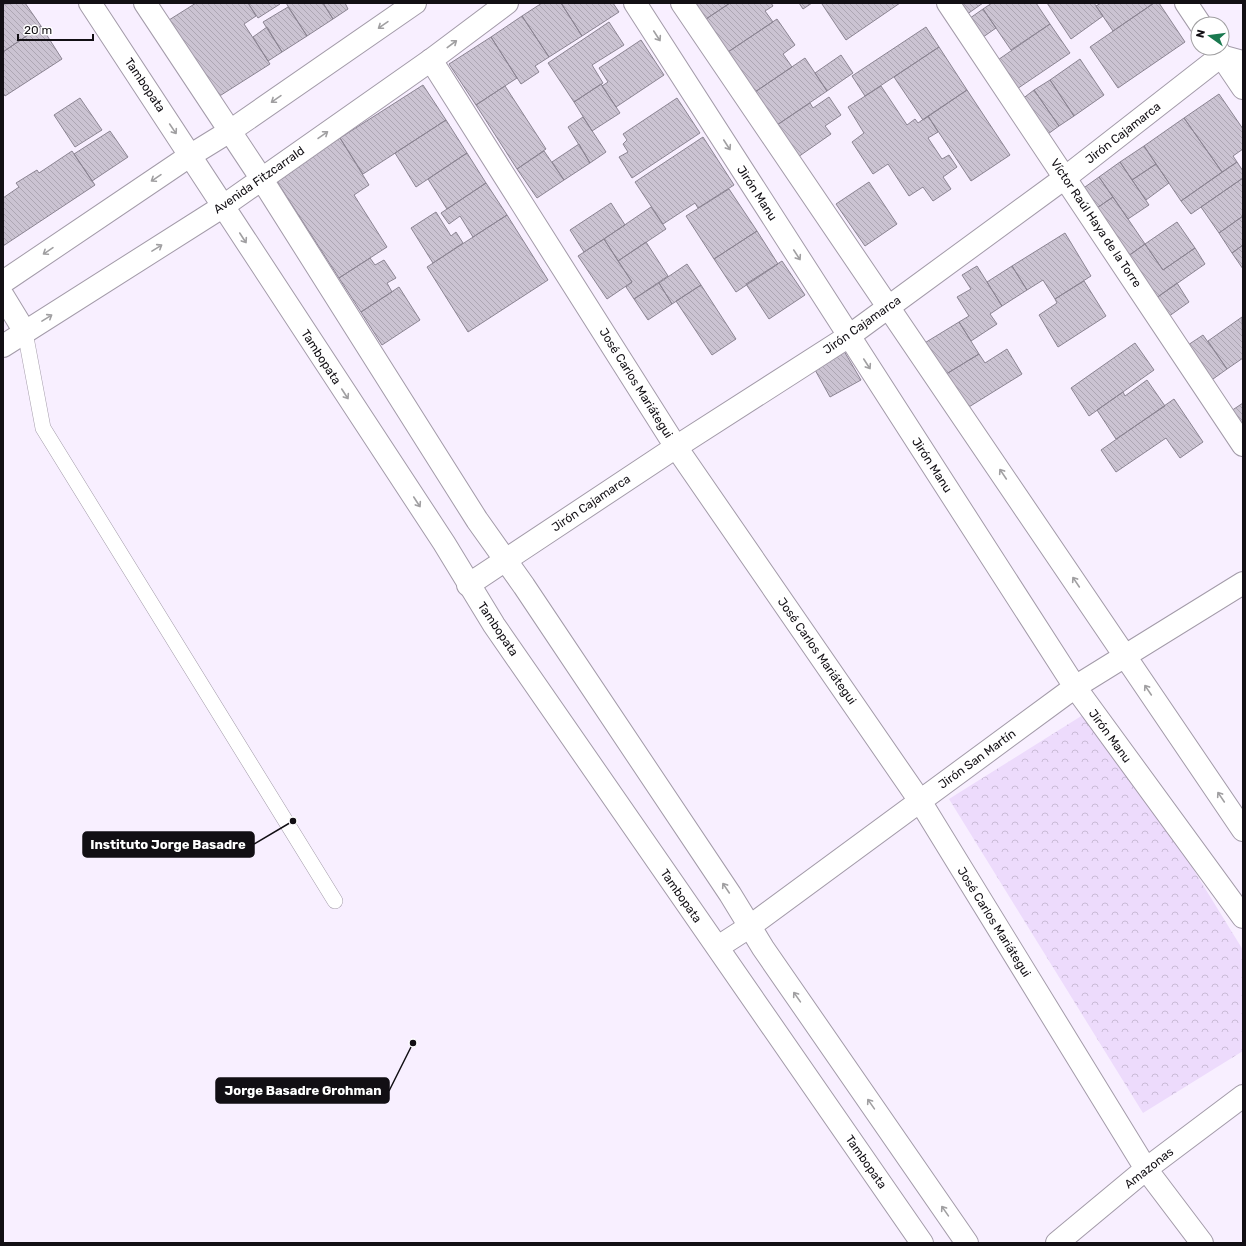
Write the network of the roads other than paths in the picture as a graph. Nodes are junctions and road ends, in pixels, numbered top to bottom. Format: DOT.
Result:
graph roads {
  1 [pos="90,3"];
  2 [pos="145,3"];
  3 [pos="415,3"];
  4 [pos="507,3"];
  5 [pos="636,3"];
  6 [pos="682,3"];
  7 [pos="948,3"];
  8 [pos="1186,3"];
  9 [pos="1195,16"];
  10 [pos="1214,56"];
  11 [pos="1222,56"];
  12 [pos="1229,56"];
  13 [pos="431,60"];
  14 [pos="1243,62"];
  15 [pos="1243,88"];
  16 [pos="230,131"];
  17 [pos="190,155"];
  18 [pos="1066,177"];
  19 [pos="261,178"];
  20 [pos="222,206"];
  21 [pos="3,282"];
  22 [pos="3,296"];
  23 [pos="888,306"];
  24 [pos="25,332"];
  25 [pos="849,336"];
  26 [pos="3,346"];
  27 [pos="1243,445"];
  28 [pos="676,446"];
  29 [pos="505,560"];
  30 [pos="1243,583"];
  31 [pos="468,585"];
  32 [pos="1126,656"];
  33 [pos="1075,687"];
  34 [pos="920,801"];
  35 [pos="1243,830"];
  36 [pos="335,901"];
  37 [pos="1243,918"];
  38 [pos="749,927"];
  39 [pos="718,947"];
  40 [pos="1243,1096"];
  41 [pos="1146,1169"];
  42 [pos="922,1243"];
  43 [pos="967,1243"];
  44 [pos="1057,1243"];
  45 [pos="1202,1243"];
  1 -- 17 [label="street, Tambopata, one-way"];
  2 -- 16 [label="street"];
  3 -- 16 [label="street, one-way"];
  13 -- 4 [label="street, Avenida Fitzcarrald, one-way"];
  5 -- 25 [label="street, Jirón Manu, one-way"];
  6 -- 23 [label="street"];
  7 -- 18 [label="street, Víctor Raúl Haya de la Torre"];
  8 -- 9 [label="street"];
  10 -- 18 [label="street, Jirón Cajamarca"];
  11 -- 15 [label="street"];
  12 -- 14 [label="street"];
  19 -- 13 [label="street, Avenida Fitzcarrald, one-way"];
  13 -- 28 [label="street, José Carlos Mariátegui"];
  16 -- 17 [label="street"];
  16 -- 19 [label="street"];
  17 -- 20 [label="street, Tambopata"];
  17 -- 21 [label="street, one-way"];
  18 -- 23 [label="street, Jirón Cajamarca"];
  18 -- 27 [label="street, Víctor Raúl Haya de la Torre"];
  19 -- 20 [label="street, Avenida Fitzcarrald"];
  19 -- 29 [label="street"];
  24 -- 20 [label="street, Avenida Fitzcarrald, one-way"];
  20 -- 31 [label="street, Tambopata, one-way"];
  22 -- 24 [label="street"];
  23 -- 25 [label="street, Jirón Cajamarca"];
  32 -- 23 [label="street, one-way"];
  24 -- 26 [label="street, Avenida Fitzcarrald"];
  24 -- 36 [label="lane"];
  25 -- 28 [label="street, Jirón Cajamarca"];
  25 -- 33 [label="street, Jirón Manu, one-way"];
  28 -- 29 [label="street, Jirón Cajamarca"];
  28 -- 34 [label="street, José Carlos Mariátegui"];
  29 -- 31 [label="street, Jirón Cajamarca"];
  38 -- 29 [label="street, one-way"];
  30 -- 32 [label="street, Jirón San Martín"];
  31 -- 39 [label="street, Tambopata"];
  32 -- 33 [label="street, Jirón San Martín"];
  35 -- 32 [label="street, one-way"];
  33 -- 34 [label="street, Jirón San Martín"];
  33 -- 37 [label="street, Jirón Manu"];
  34 -- 38 [label="street, Jirón San Martín"];
  34 -- 41 [label="street, José Carlos Mariátegui"];
  38 -- 39 [label="street, Jirón San Martín"];
  43 -- 38 [label="street, one-way"];
  39 -- 42 [label="street, Tambopata"];
  40 -- 41 [label="street, Amazonas"];
  41 -- 44 [label="street, Amazonas"];
  41 -- 45 [label="street, José Carlos Mariátegui"];
}
